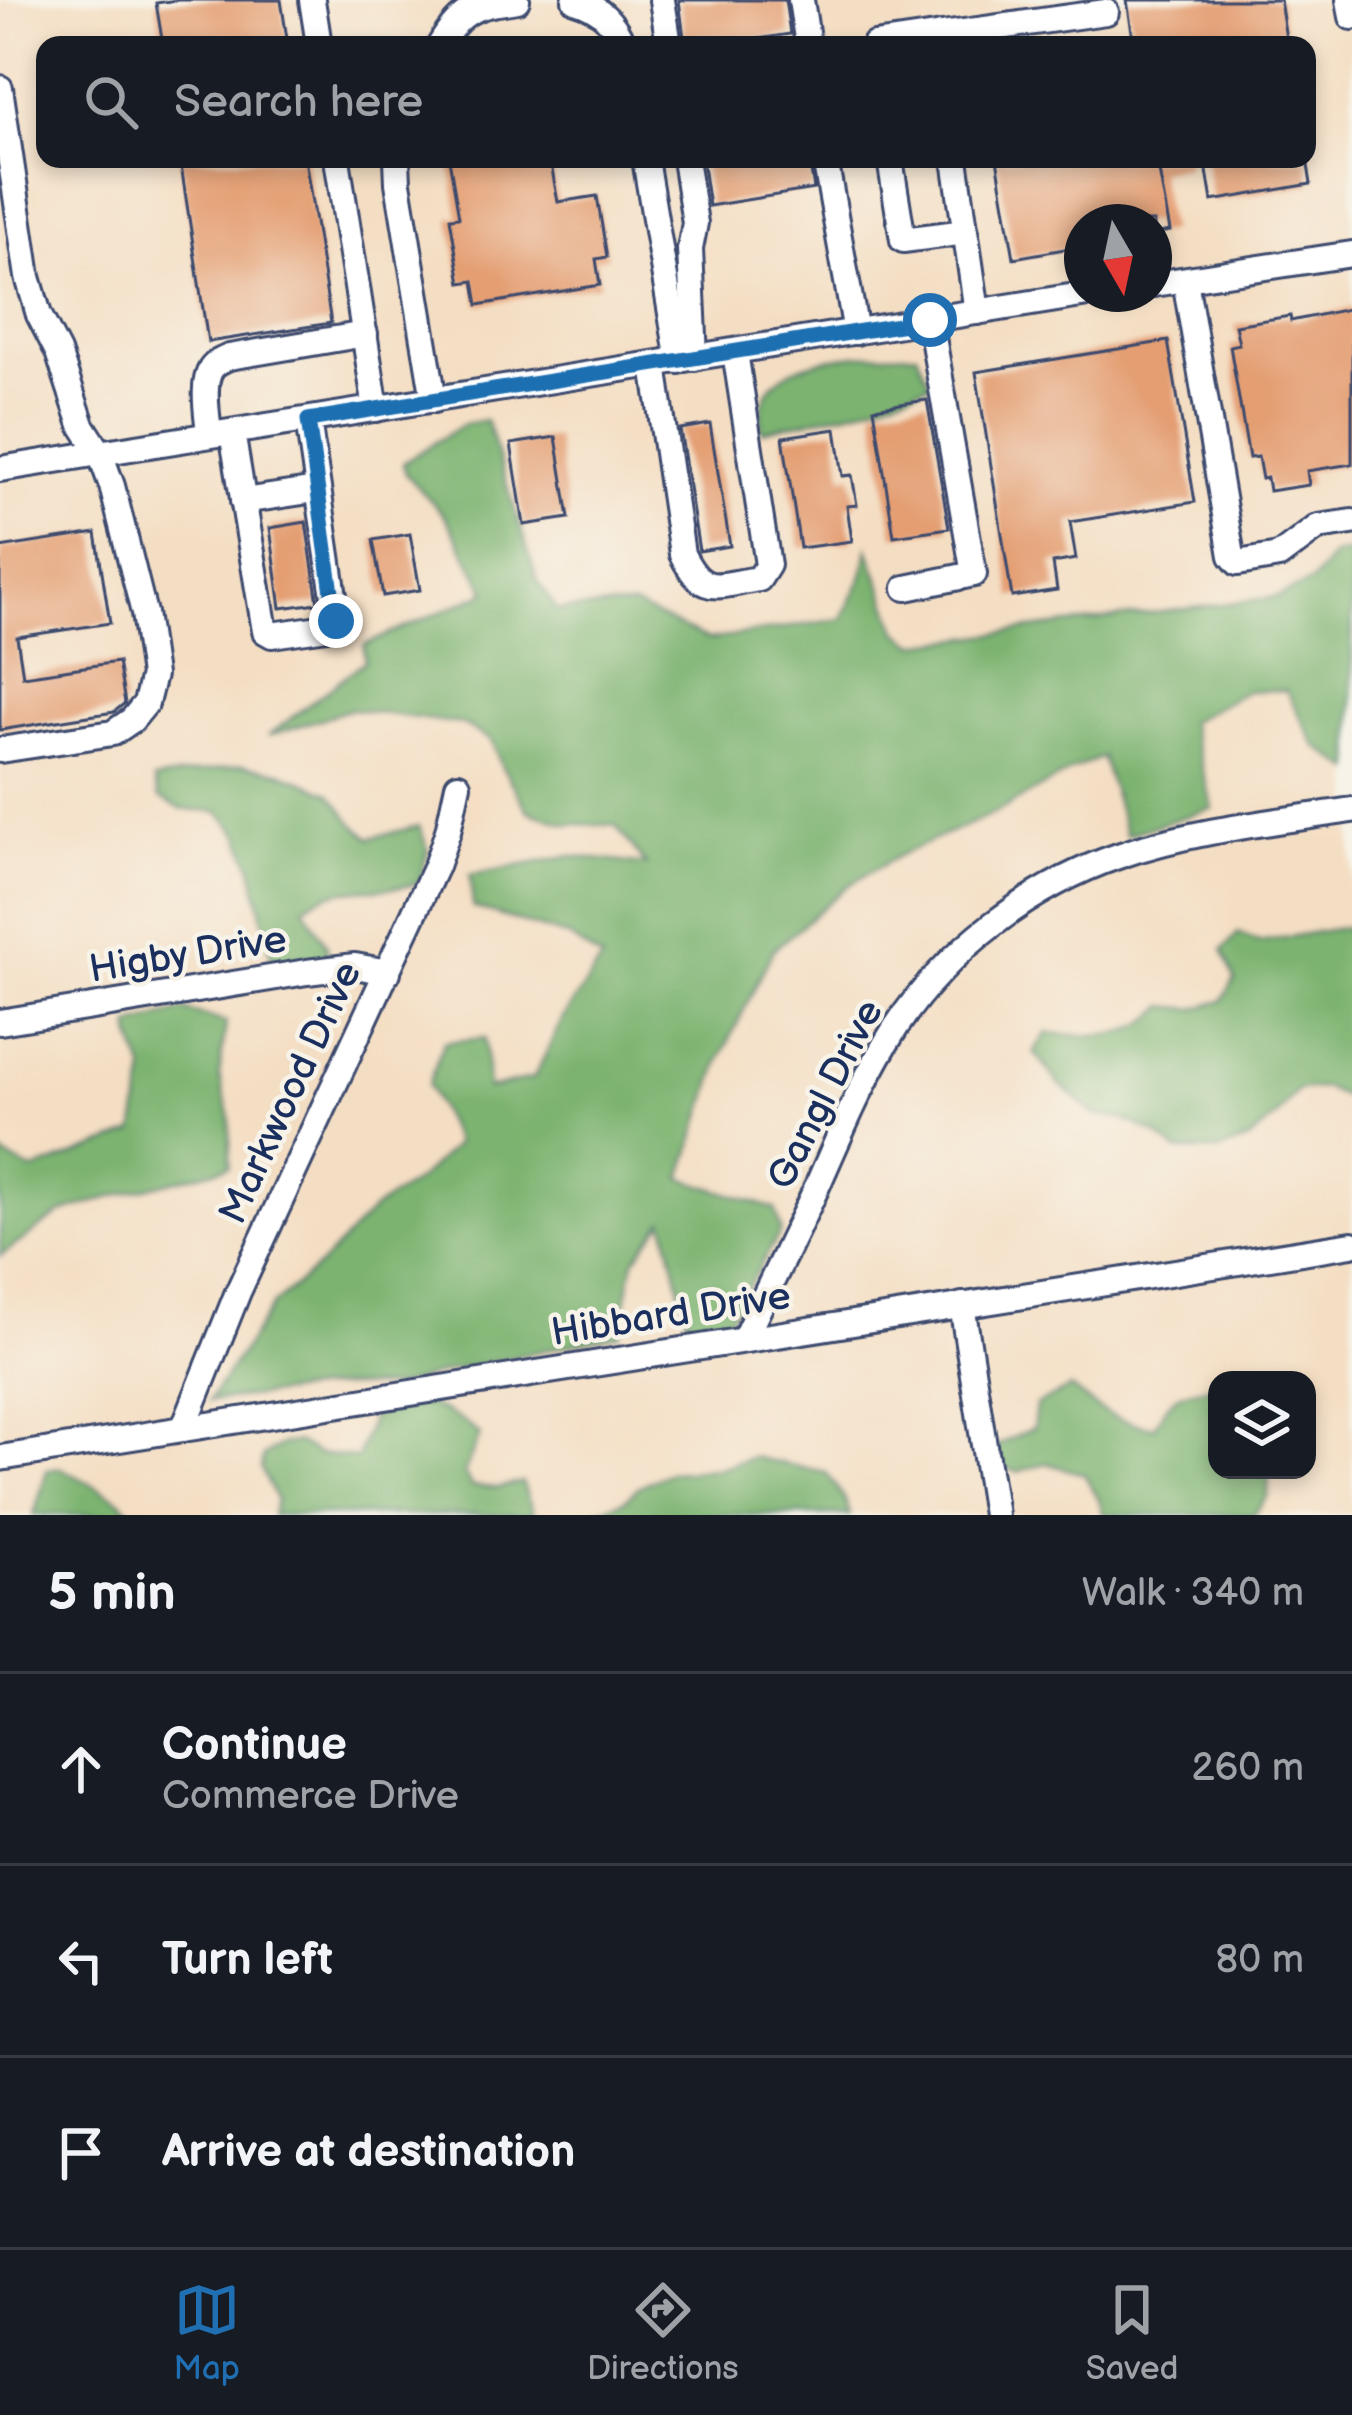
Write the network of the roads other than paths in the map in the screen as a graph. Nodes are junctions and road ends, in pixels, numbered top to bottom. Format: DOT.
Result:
graph roads {
  1 [pos="312,0"];
  2 [pos="517,0"];
  3 [pos="575,0"];
  4 [pos="662,0"];
  5 [pos="801,0"];
  6 [pos="1349,0"];
  7 [pos="1106,12"];
  8 [pos="1352,17"];
  9 [pos="318,36"];
  10 [pos="445,36"];
  11 [pos="619,36"];
  12 [pos="668,36"];
  13 [pos="807,36"];
  14 [pos="965,36"];
  15 [pos="0,88"];
  16 [pos="338,168"];
  17 [pos="397,168"];
  18 [pos="646,168"];
  19 [pos="686,168"];
  20 [pos="827,168"];
  21 [pos="891,168"];
  22 [pos="956,168"];
  23 [pos="966,232"];
  24 [pos="1352,254"];
  25 [pos="1185,280"];
  26 [pos="1172,282"];
  27 [pos="1064,298"];
  28 [pos="977,312"];
  29 [pos="930,320"];
  30 [pos="856,332"];
  31 [pos="364,334"];
  32 [pos="735,352"];
  33 [pos="676,361"];
  34 [pos="434,400"];
  35 [pos="376,409"];
  36 [pos="308,420"];
  37 [pos="221,434"];
  38 [pos="100,453"];
  39 [pos="0,469"];
  40 [pos="316,490"];
  41 [pos="243,501"];
  42 [pos="1352,522"];
  43 [pos="906,588"];
  44 [pos="0,751"];
  45 [pos="458,785"];
  46 [pos="1352,810"];
  47 [pos="388,972"];
  48 [pos="0,1022"];
  49 [pos="1352,1244"];
  50 [pos="962,1305"];
  51 [pos="744,1340"];
  52 [pos="183,1429"];
  53 [pos="0,1458"];
  54 [pos="995,1515"];
  1 -- 9 [label="street"];
  2 -- 10 [label="street"];
  3 -- 11 [label="street"];
  4 -- 12 [label="street"];
  5 -- 13 [label="street"];
  6 -- 8 [label="street"];
  7 -- 14 [label="street"];
  15 -- 38 [label="street"];
  16 -- 31 [label="street"];
  17 -- 34 [label="street"];
  18 -- 33 [label="street"];
  19 -- 33 [label="street"];
  20 -- 30 [label="street"];
  21 -- 23 [label="street"];
  22 -- 23 [label="street"];
  23 -- 28 [label="street"];
  24 -- 25 [label="street"];
  25 -- 26 [label="street"];
  25 -- 42 [label="street"];
  27 -- 28 [label="street"];
  28 -- 29 [label="street"];
  29 -- 30 [label="street"];
  29 -- 43 [label="street"];
  30 -- 32 [label="street"];
  31 -- 35 [label="street"];
  31 -- 37 [label="street"];
  32 -- 33 [label="street"];
  32 -- 33 [label="street"];
  33 -- 34 [label="street"];
  34 -- 35 [label="street"];
  35 -- 36 [label="street"];
  36 -- 37 [label="street"];
  36 -- 40 [label="street"];
  37 -- 38 [label="street"];
  37 -- 41 [label="street"];
  38 -- 39 [label="street"];
  38 -- 44 [label="street"];
  40 -- 41 [label="street"];
  40 -- 41 [label="street"];
  45 -- 47 [label="street, Markwood Drive"];
  46 -- 51 [label="street, Gangl Drive"];
  47 -- 48 [label="street, Higby Drive"];
  47 -- 52 [label="street, Markwood Drive"];
  49 -- 50 [label="street, Hibbard Drive"];
  50 -- 51 [label="street, Hibbard Drive"];
  50 -- 54 [label="street"];
  51 -- 52 [label="street, Hibbard Drive"];
  52 -- 53 [label="street, Hibbard Drive"];
}
